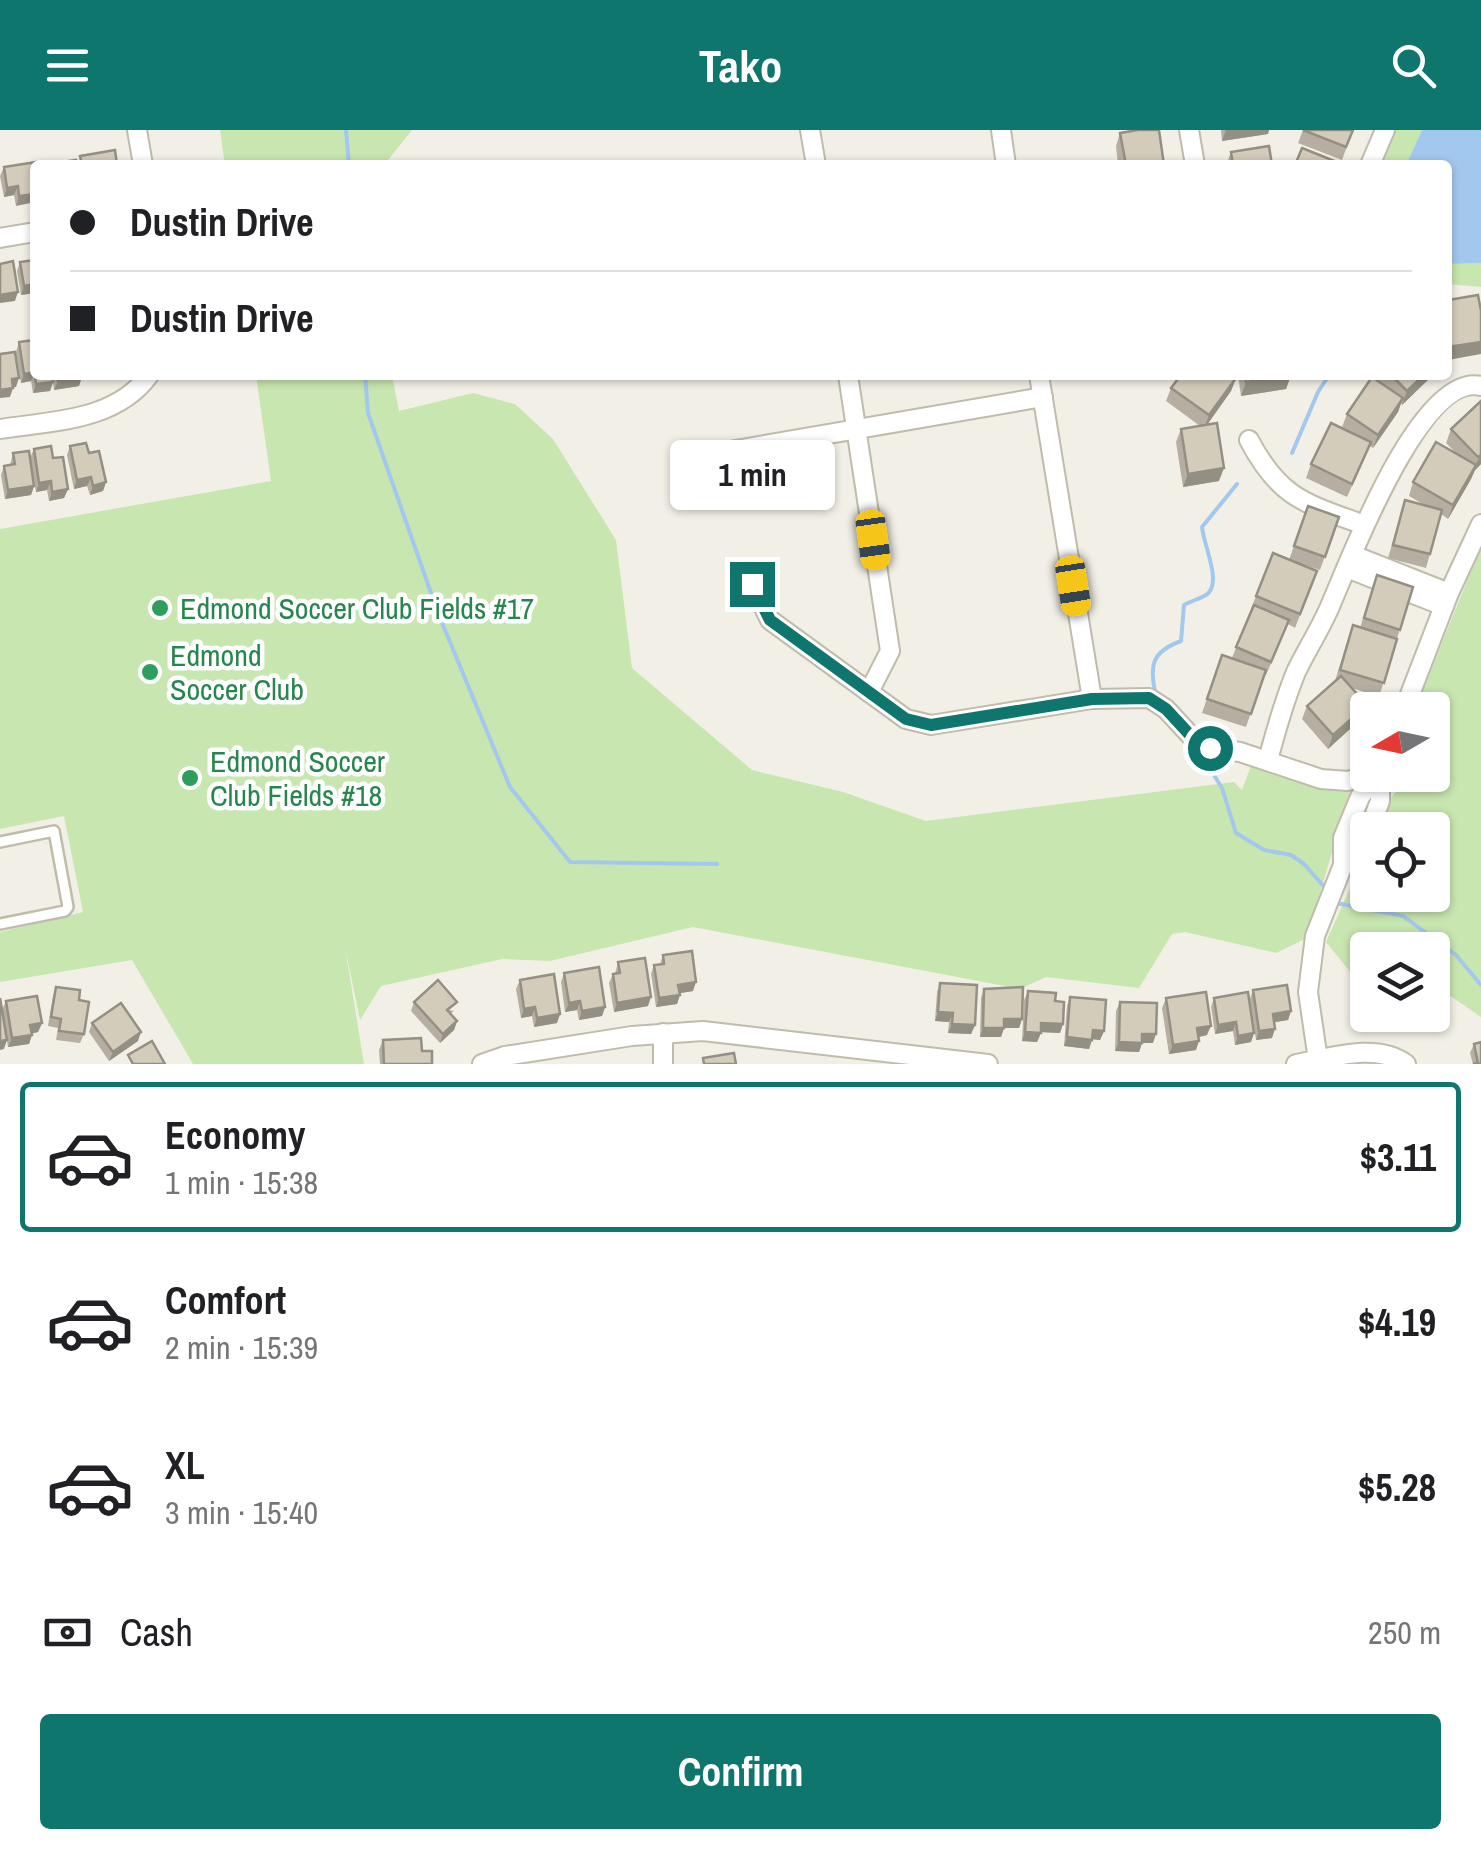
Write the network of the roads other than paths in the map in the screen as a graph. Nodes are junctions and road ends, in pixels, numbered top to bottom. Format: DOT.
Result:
graph roads {
  1 [pos="137,130"];
  2 [pos="810,130"];
  3 [pos="1001,130"];
  4 [pos="1189,130"];
  5 [pos="1385,130"];
  6 [pos="142,160"];
  7 [pos="815,160"];
  8 [pos="1005,160"];
  9 [pos="1194,160"];
  10 [pos="1372,160"];
  11 [pos="30,233"];
  12 [pos="0,238"];
  13 [pos="144,380"];
  14 [pos="849,380"];
  15 [pos="1040,380"];
  16 [pos="1481,386"];
  17 [pos="1042,398"];
  18 [pos="0,429"];
  19 [pos="856,430"];
  20 [pos="1249,440"];
  21 [pos="702,456"];
  22 [pos="1481,524"];
  23 [pos="1364,525"];
  24 [pos="1350,562"];
  25 [pos="752,584"];
  26 [pos="1447,600"];
  27 [pos="869,692"];
  28 [pos="1411,692"];
  29 [pos="1092,699"];
  30 [pos="1268,760"];
  31 [pos="1350,780"];
  32 [pos="1363,792"];
  33 [pos="0,842"];
  34 [pos="1350,859"];
  35 [pos="1344,865"];
  36 [pos="0,924"];
  37 [pos="664,1033"];
  38 [pos="865,1057"];
  39 [pos="1318,1060"];
  40 [pos="482,1064"];
  41 [pos="663,1064"];
  42 [pos="988,1064"];
  43 [pos="1296,1064"];
  44 [pos="1406,1064"];
  1 -- 6 [label="street"];
  2 -- 7 [label="street"];
  3 -- 8 [label="street"];
  4 -- 9 [label="street"];
  5 -- 10 [label="street"];
  11 -- 12 [label="street"];
  13 -- 18 [label="street"];
  14 -- 19 [label="street"];
  15 -- 17 [label="street"];
  16 -- 23 [label="street"];
  17 -- 19 [label="street"];
  17 -- 29 [label="street"];
  19 -- 21 [label="street"];
  19 -- 27 [label="street"];
  20 -- 23 [label="street"];
  22 -- 26 [label="street"];
  23 -- 24 [label="street"];
  24 -- 26 [label="street"];
  24 -- 30 [label="street"];
  25 -- 27 [label="street"];
  26 -- 28 [label="street"];
  27 -- 29 [label="street"];
  29 -- 30 [label="street"];
  30 -- 31 [label="street"];
  32 -- 35 [label="street"];
  33 -- 36 [label="lane"];
  34 -- 35 [label="street"];
  35 -- 39 [label="street"];
  37 -- 38 [label="street"];
  37 -- 40 [label="street"];
  37 -- 41 [label="street"];
  38 -- 42 [label="street"];
  39 -- 43 [label="street"];
  39 -- 44 [label="street"];
}
